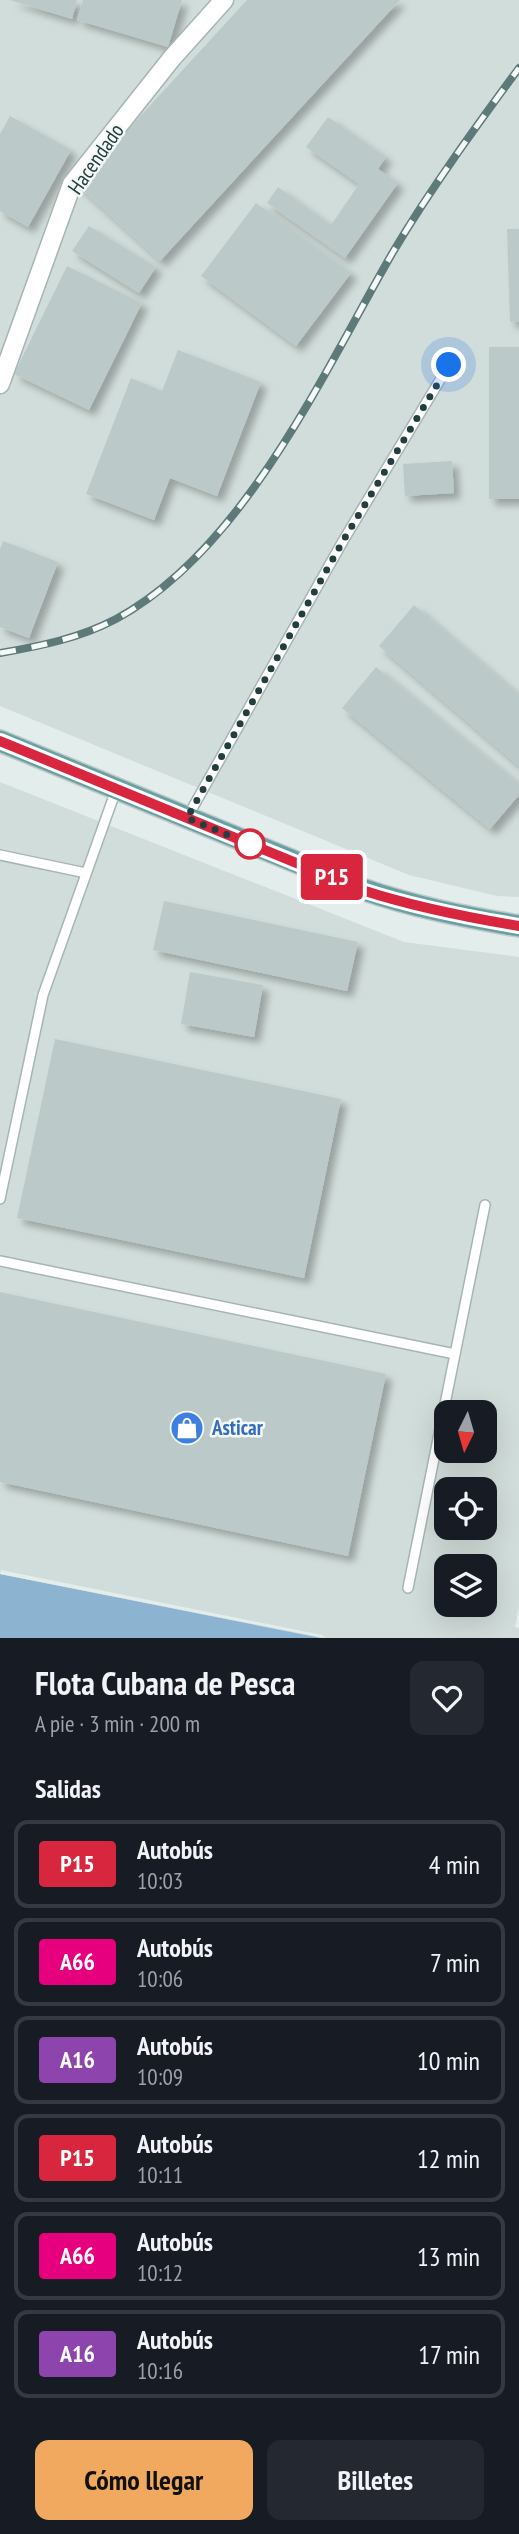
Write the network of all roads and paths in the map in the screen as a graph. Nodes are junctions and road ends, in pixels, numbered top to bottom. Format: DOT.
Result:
graph roads {
  1 [pos="224,0"];
  2 [pos="449,365"];
  3 [pos="0,384"];
  4 [pos="0,741"];
  5 [pos="117,789"];
  6 [pos="187,818"];
  7 [pos="0,855"];
  8 [pos="86,873"];
  9 [pos="519,926"];
  10 [pos="0,1199"];
  11 [pos="485,1205"];
  12 [pos="0,1261"];
  13 [pos="455,1354"];
  14 [pos="408,1588"];
  1 -- 3 [label="street, Hacendado"];
  2 -- 6 [label="lane"];
  4 -- 5 [label="main road"];
  5 -- 6 [label="main road"];
  5 -- 8 [label="lane"];
  6 -- 9 [label="main road"];
  7 -- 8 [label="lane"];
  8 -- 10 [label="lane"];
  11 -- 13 [label="lane"];
  12 -- 13 [label="lane"];
  13 -- 14 [label="lane"];
}
